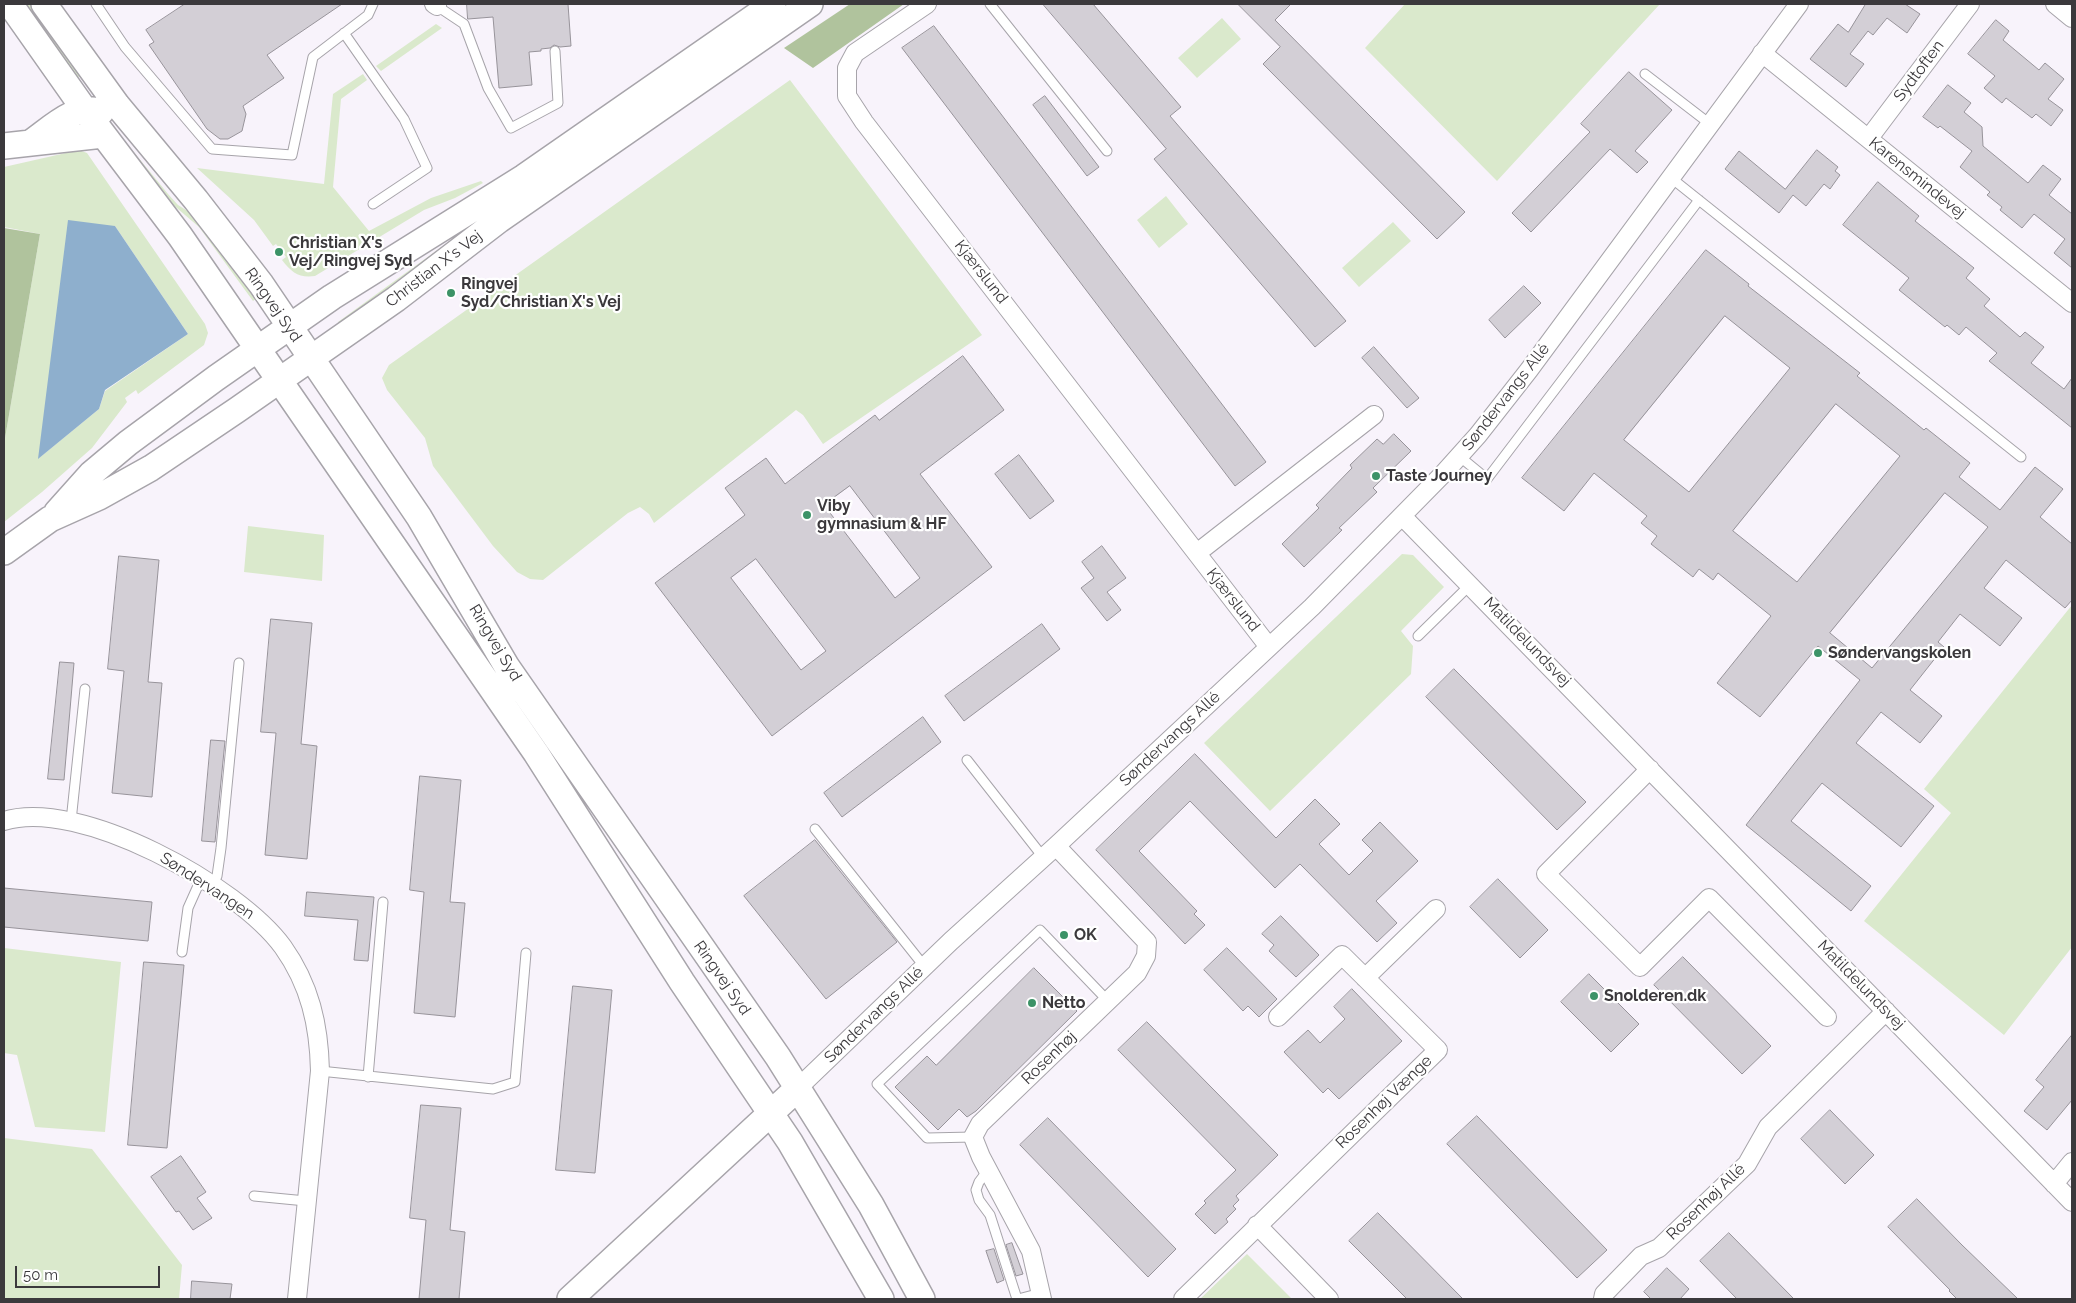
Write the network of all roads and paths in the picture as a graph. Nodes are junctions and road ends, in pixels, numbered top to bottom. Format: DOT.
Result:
graph roads {
  1 [pos="10,4"];
  2 [pos="44,4"];
  3 [pos="96,4"];
  4 [pos="373,4"];
  5 [pos="773,4"];
  6 [pos="810,4"];
  7 [pos="927,4"];
  8 [pos="990,4"];
  9 [pos="1798,4"];
  10 [pos="1970,4"];
  11 [pos="2055,4"];
  12 [pos="436,5"];
  13 [pos="2072,18"];
  14 [pos="344,33"];
  15 [pos="555,51"];
  16 [pos="1762,53"];
  17 [pos="1645,74"];
  18 [pos="84,109"];
  19 [pos="1710,124"];
  20 [pos="103,136"];
  21 [pos="1868,138"];
  22 [pos="33,141"];
  23 [pos="4,146"];
  24 [pos="1107,151"];
  25 [pos="1670,177"];
  26 [pos="196,200"];
  27 [pos="1699,200"];
  28 [pos="373,204"];
  29 [pos="2072,304"];
  30 [pos="289,327"];
  31 [pos="258,349"];
  32 [pos="311,358"];
  33 [pos="279,380"];
  34 [pos="1374,414"];
  35 [pos="1459,456"];
  36 [pos="2021,457"];
  37 [pos="1403,517"];
  38 [pos="50,520"];
  39 [pos="4,552"];
  40 [pos="1197,553"];
  41 [pos="1470,584"];
  42 [pos="1418,636"];
  43 [pos="1269,647"];
  44 [pos="239,663"];
  45 [pos="85,689"];
  46 [pos="967,760"];
  47 [pos="1650,769"];
  48 [pos="4,821"];
  49 [pos="71,821"];
  50 [pos="815,829"];
  51 [pos="1050,852"];
  52 [pos="207,882"];
  53 [pos="383,902"];
  54 [pos="1436,909"];
  55 [pos="182,952"];
  56 [pos="526,954"];
  57 [pos="924,966"];
  58 [pos="1365,978"];
  59 [pos="1108,1001"];
  60 [pos="1886,1011"];
  61 [pos="1278,1017"];
  62 [pos="1827,1017"];
  63 [pos="320,1071"];
  64 [pos="368,1077"];
  65 [pos="798,1088"];
  66 [pos="770,1113"];
  67 [pos="973,1136"];
  68 [pos="2072,1162"];
  69 [pos="988,1170"];
  70 [pos="2054,1184"];
  71 [pos="254,1196"];
  72 [pos="306,1200"];
  73 [pos="2072,1202"];
  74 [pos="1257,1226"];
  75 [pos="1042,1296"];
  76 [pos="297,1299"];
  77 [pos="570,1299"];
  78 [pos="881,1299"];
  79 [pos="922,1299"];
  80 [pos="1017,1299"];
  81 [pos="1183,1299"];
  82 [pos="1329,1299"];
  83 [pos="1603,1299"];
  1 -- 18 [label="main road, Ringvej Syd"];
  2 -- 26 [label="main road, Ringvej Syd"];
  3 -- 14 [label="lane"];
  4 -- 14 [label="lane"];
  5 -- 30 [label="main road, Christian X's Vej"];
  6 -- 32 [label="main road, Christian X's Vej"];
  7 -- 40 [label="street, Kjærslund"];
  8 -- 24 [label="lane"];
  9 -- 16 [label="street, Søndervangs Allé"];
  10 -- 21 [label="street, Sydtoften"];
  11 -- 13 [label="street"];
  12 -- 15 [label="lane"];
  14 -- 28 [label="lane"];
  16 -- 19 [label="street, Søndervangs Allé"];
  16 -- 21 [label="street, Karensmindevej"];
  17 -- 19 [label="lane"];
  18 -- 20 [label="main road, Ringvej Syd"];
  18 -- 22 [label="main road"];
  18 -- 26 [label="main road"];
  19 -- 25 [label="street, Søndervangs Allé"];
  20 -- 22 [label="main road"];
  20 -- 31 [label="main road, Ringvej Syd"];
  21 -- 29 [label="street, Karensmindevej"];
  22 -- 23 [label="main road"];
  25 -- 27 [label="lane"];
  25 -- 35 [label="street, Søndervangs Allé"];
  26 -- 30 [label="main road, Ringvej Syd"];
  27 -- 35 [label="lane"];
  27 -- 36 [label="lane"];
  30 -- 31 [label="main road, Christian X's Vej"];
  30 -- 32 [label="main road, Ringvej Syd"];
  31 -- 33 [label="main road, Ringvej Syd"];
  31 -- 38 [label="main road, Christian X's Vej"];
  32 -- 33 [label="main road, Christian X's Vej"];
  32 -- 65 [label="main road, Ringvej Syd"];
  33 -- 38 [label="main road, Christian X's Vej"];
  33 -- 66 [label="main road, Ringvej Syd"];
  34 -- 40 [label="street, Kjærslund"];
  35 -- 37 [label="street, Søndervangs Allé"];
  37 -- 41 [label="street, Matildelundsvej"];
  37 -- 43 [label="street, Søndervangs Allé"];
  38 -- 39 [label="main road, Christian X's Vej"];
  40 -- 43 [label="street, Kjærslund"];
  41 -- 42 [label="lane"];
  41 -- 47 [label="street, Matildelundsvej"];
  43 -- 51 [label="street, Søndervangs Allé"];
  44 -- 52 [label="lane"];
  45 -- 49 [label="lane"];
  46 -- 51 [label="lane"];
  47 -- 60 [label="street, Matildelundsvej"];
  47 -- 62 [label="street"];
  48 -- 49 [label="street, Søndervangen"];
  49 -- 52 [label="street, Søndervangen"];
  50 -- 57 [label="lane"];
  51 -- 57 [label="street, Søndervangs Allé"];
  51 -- 59 [label="street, Rosenhøj"];
  52 -- 55 [label="lane"];
  52 -- 63 [label="street, Søndervangen"];
  53 -- 64 [label="lane"];
  54 -- 58 [label="street"];
  56 -- 64 [label="lane"];
  57 -- 65 [label="street, Søndervangs Allé"];
  58 -- 61 [label="street, Rosenhøj Vænge"];
  58 -- 74 [label="street, Rosenhøj Vænge"];
  59 -- 67 [label="street, Rosenhøj"];
  59 -- 67 [label="lane"];
  60 -- 70 [label="street, Matildelundsvej"];
  60 -- 83 [label="street, Rosenhøj Allé"];
  63 -- 64 [label="lane"];
  63 -- 72 [label="street, Søndervangen"];
  65 -- 66 [label="main road, Søndervangs Allé"];
  65 -- 79 [label="main road, Ringvej Syd"];
  66 -- 77 [label="main road, Søndervangs Allé"];
  66 -- 78 [label="main road, Ringvej Syd"];
  67 -- 69 [label="street"];
  68 -- 70 [label="street"];
  69 -- 75 [label="street"];
  69 -- 80 [label="lane"];
  70 -- 73 [label="street, Matildelundsvej"];
  71 -- 72 [label="lane"];
  72 -- 76 [label="street, Søndervangen"];
  74 -- 81 [label="street, Rosenhøj Vænge"];
  74 -- 82 [label="street"];
  75 -- 80 [label="lane"];
}
